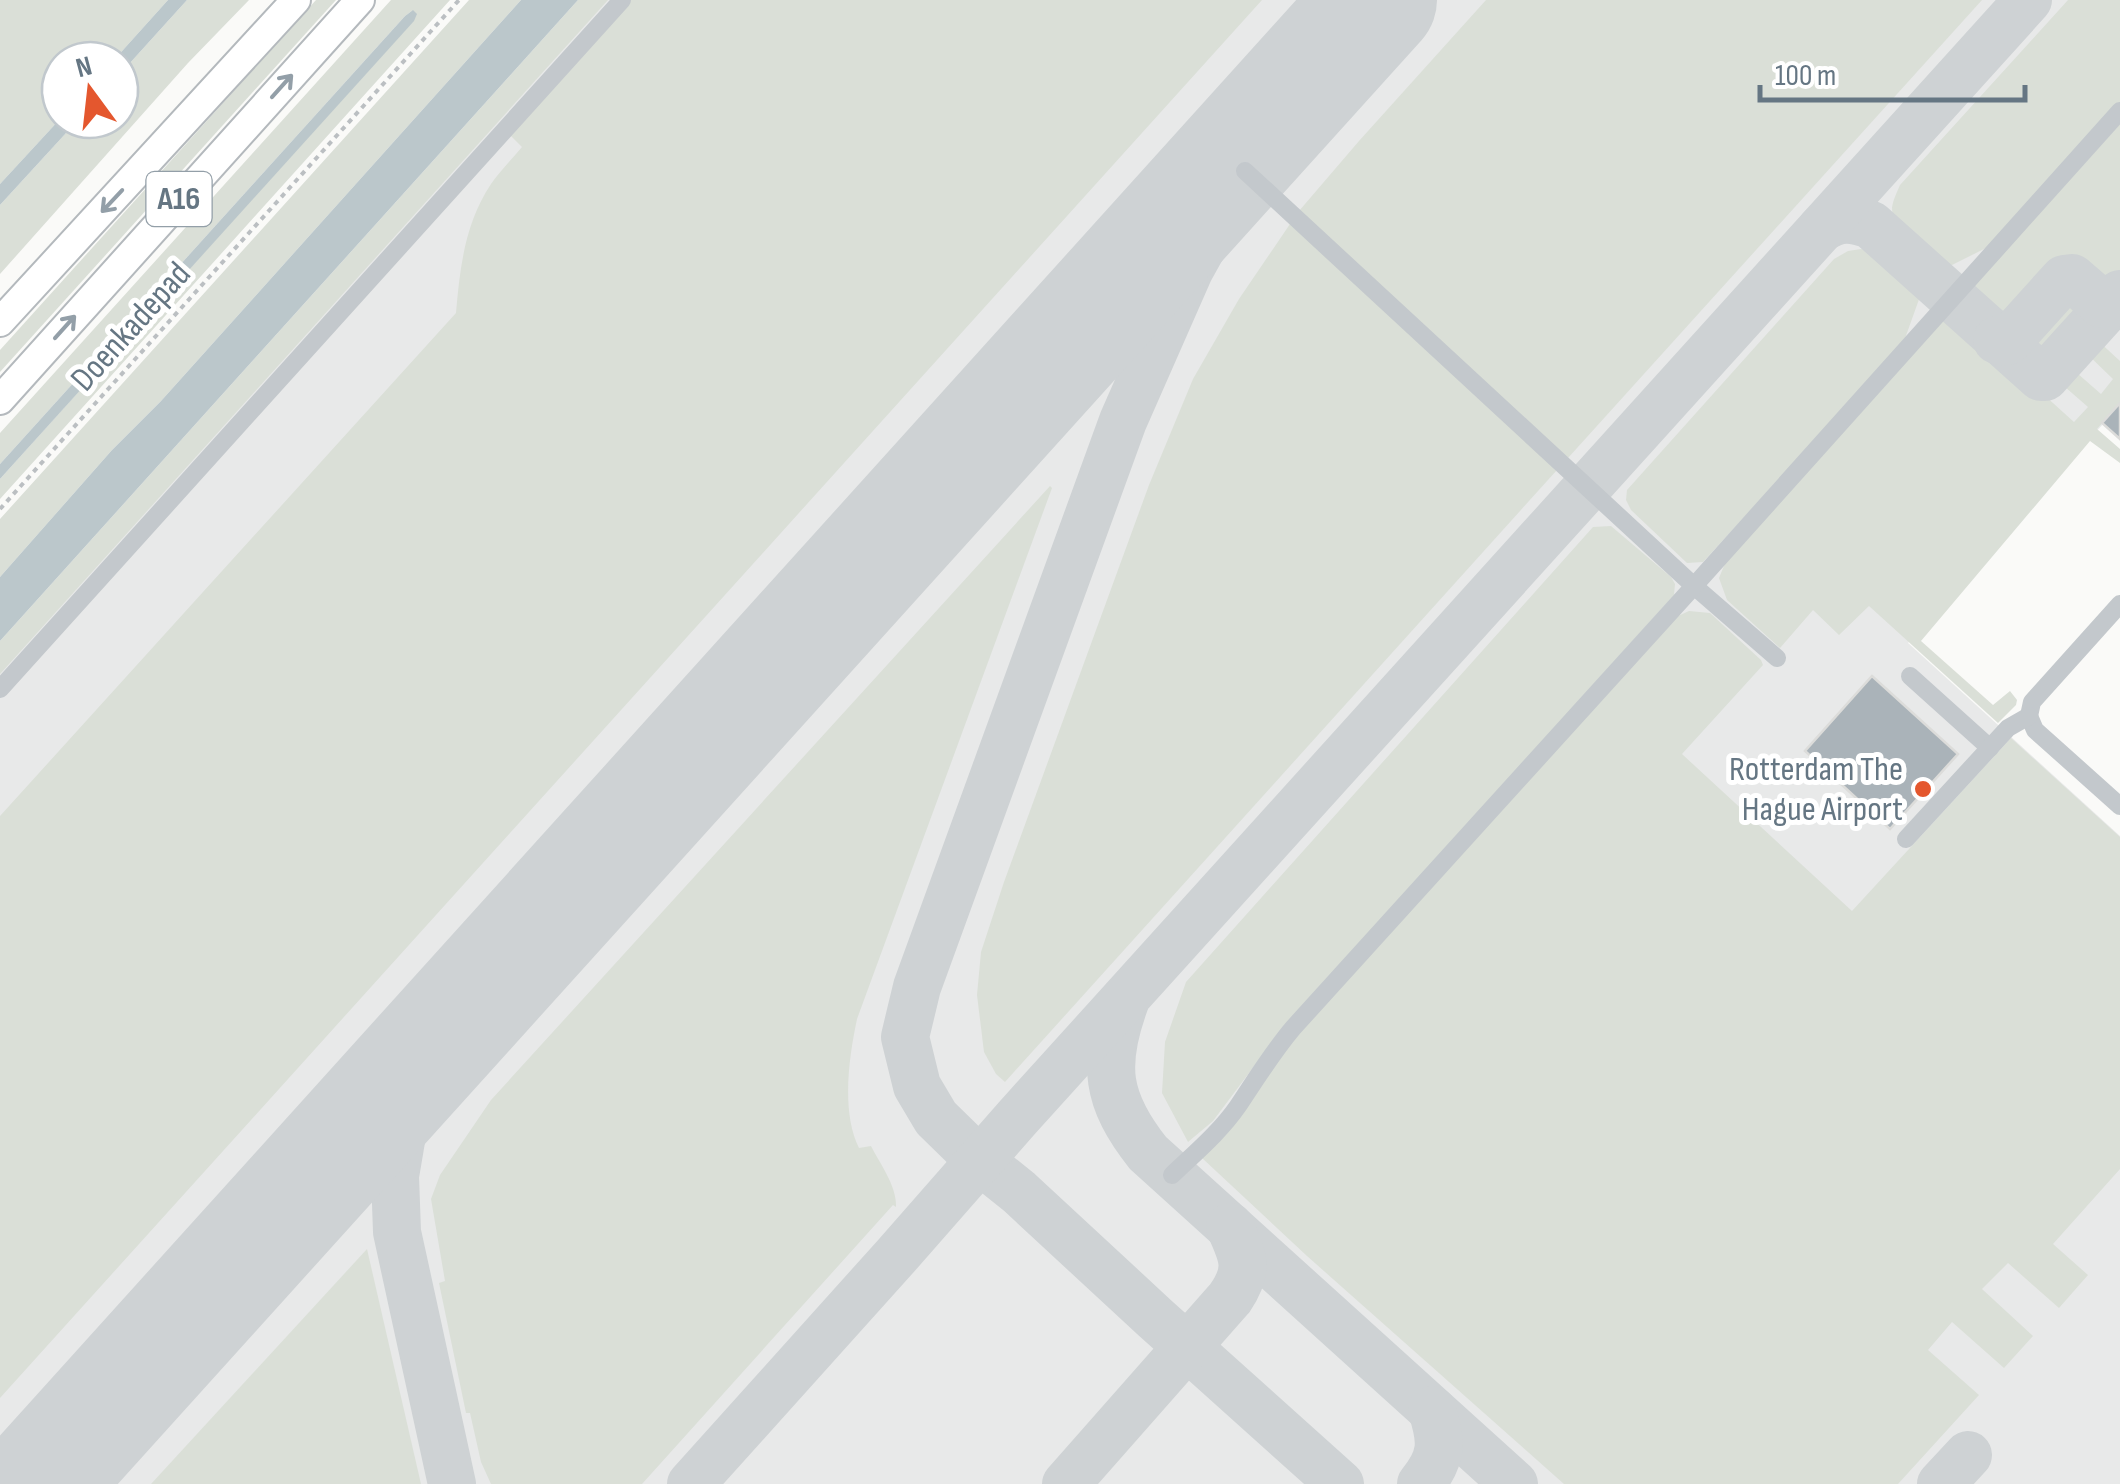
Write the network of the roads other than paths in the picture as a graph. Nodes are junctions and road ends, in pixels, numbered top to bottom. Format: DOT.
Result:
graph roads {
  1 [pos="296,0"];
  2 [pos="360,0"];
  3 [pos="622,0"];
  4 [pos="2120,111"];
  5 [pos="1245,171"];
  6 [pos="0,322"];
  7 [pos="0,400"];
  8 [pos="1694,586"];
  9 [pos="2120,604"];
  10 [pos="1776,658"];
  11 [pos="1910,676"];
  12 [pos="0,689"];
  13 [pos="2029,716"];
  14 [pos="1990,748"];
  15 [pos="2120,806"];
  16 [pos="1906,840"];
  17 [pos="1172,1175"];
  1 -- 6 [label="highway, A16, one-way"];
  7 -- 2 [label="highway, A16, one-way"];
  3 -- 12 [label="street"];
  4 -- 8 [label="street"];
  5 -- 8 [label="street"];
  8 -- 10 [label="street"];
  8 -- 17 [label="street"];
  9 -- 13 [label="street"];
  11 -- 14 [label="street"];
  13 -- 14 [label="street"];
  13 -- 15 [label="street"];
  14 -- 16 [label="street"];
}
